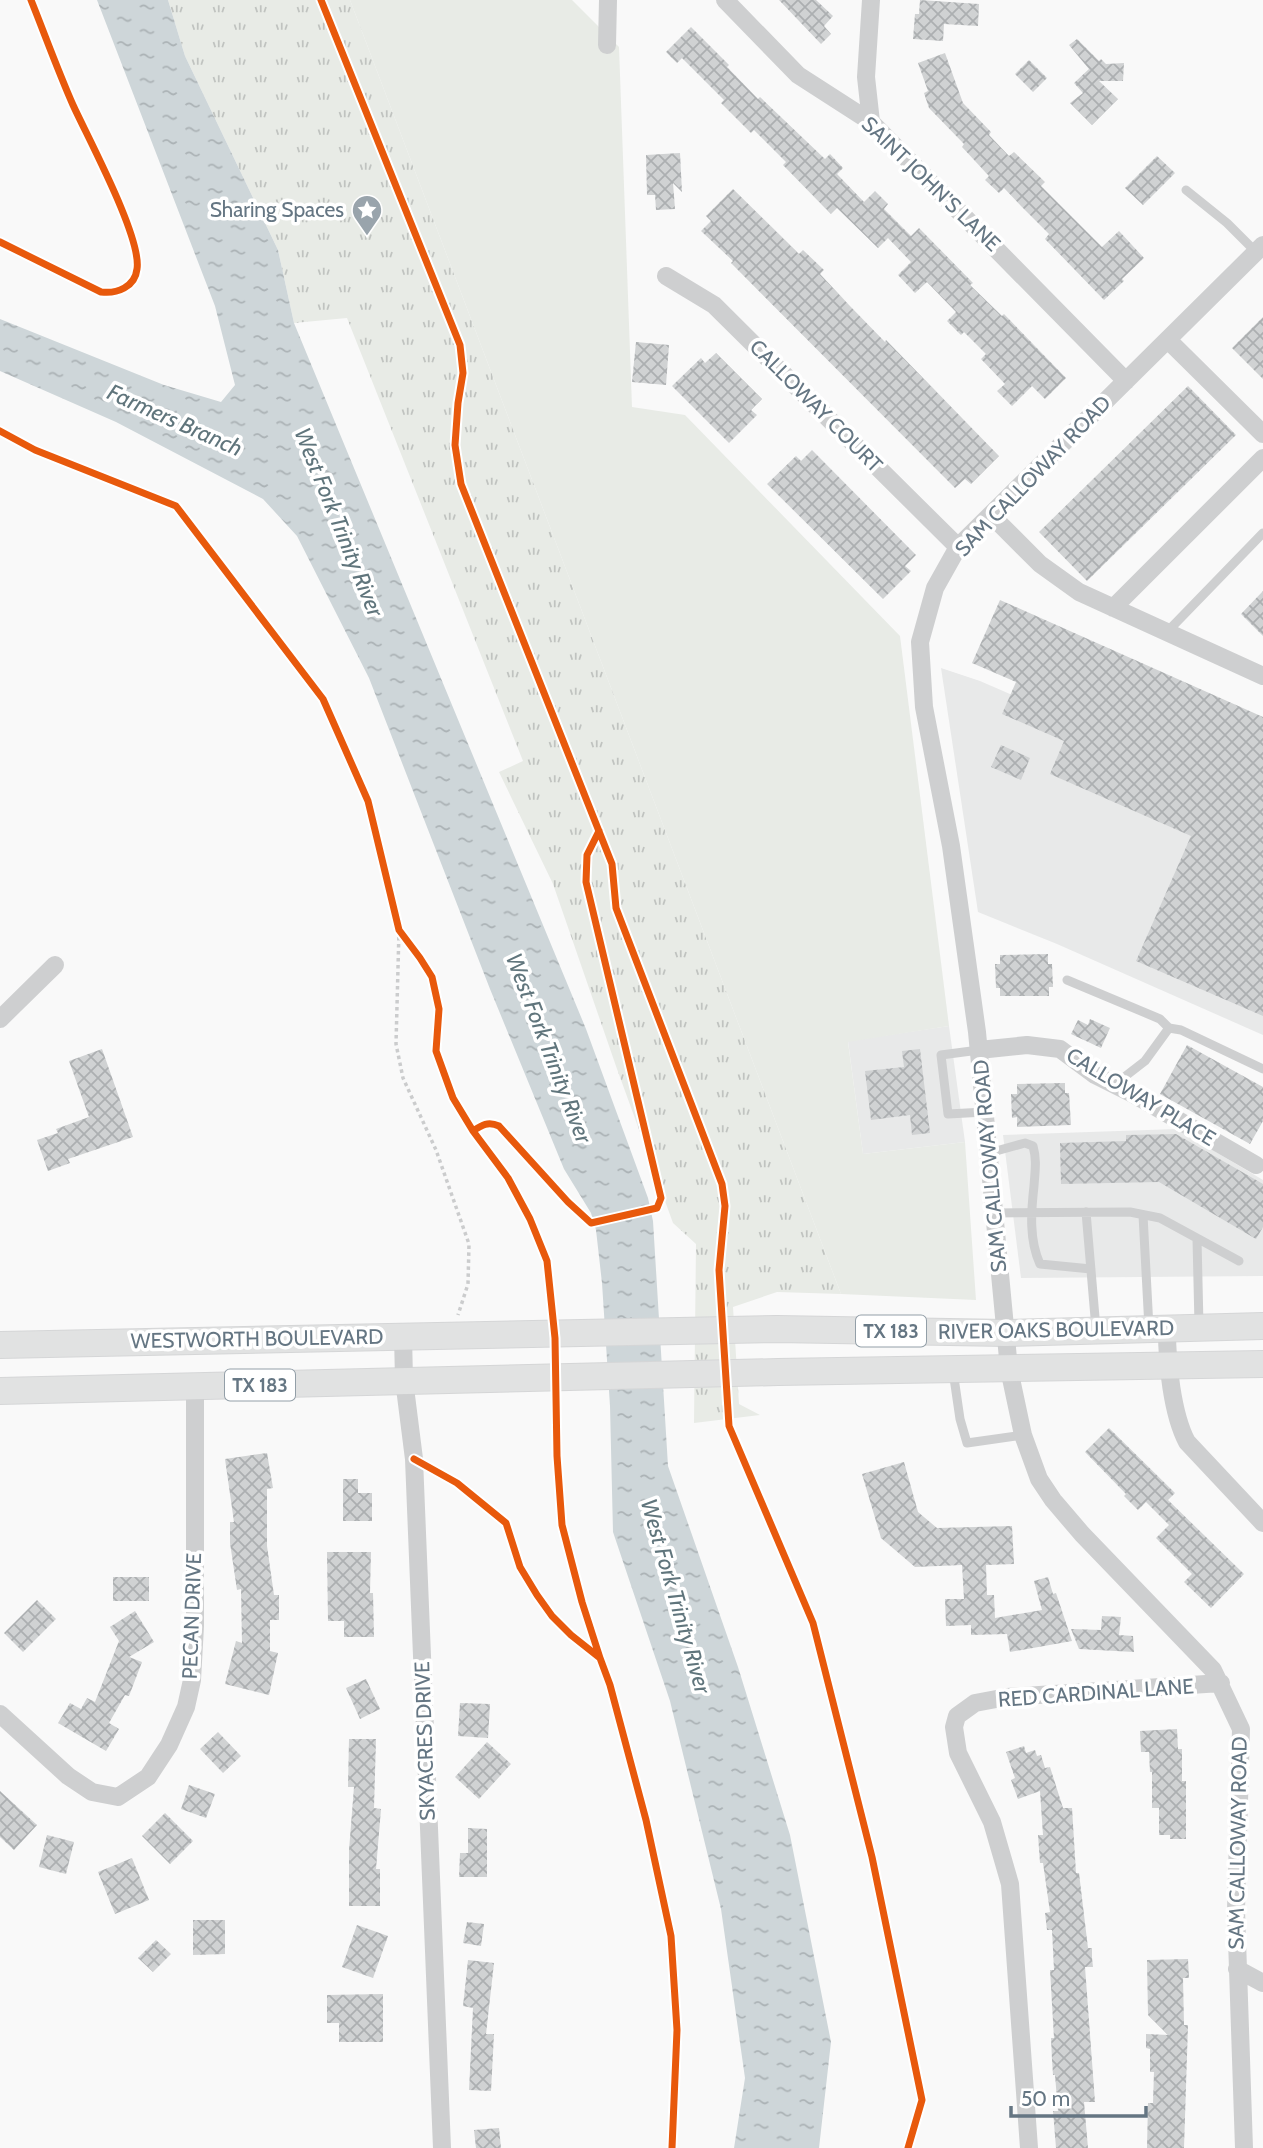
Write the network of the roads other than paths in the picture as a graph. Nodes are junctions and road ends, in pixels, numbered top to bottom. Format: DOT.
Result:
graph roads {
  1 [pos="608,0"];
  2 [pos="725,0"];
  3 [pos="871,0"];
  4 [pos="607,45"];
  5 [pos="871,122"];
  6 [pos="1186,190"];
  7 [pos="1259,248"];
  8 [pos="666,276"];
  9 [pos="1168,340"];
  10 [pos="1126,381"];
  11 [pos="1263,434"];
  12 [pos="1263,458"];
  13 [pos="991,515"];
  14 [pos="1263,533"];
  15 [pos="958,547"];
  16 [pos="1113,608"];
  17 [pos="1167,632"];
  18 [pos="1263,676"];
  19 [pos="55,965"];
  20 [pos="1068,980"];
  21 [pos="0,1019"];
  22 [pos="1169,1028"];
  23 [pos="979,1050"];
  24 [pos="1263,1069"];
  25 [pos="1114,1085"];
  26 [pos="985,1112"];
  27 [pos="989,1153"];
  28 [pos="1259,1159"];
  29 [pos="1031,1212"];
  30 [pos="1086,1212"];
  31 [pos="995,1213"];
  32 [pos="1143,1214"];
  33 [pos="1197,1239"];
  34 [pos="1238,1261"];
  35 [pos="1091,1269"];
  36 [pos="1263,1326"];
  37 [pos="1199,1328"];
  38 [pos="1158,1330"];
  39 [pos="1097,1331"];
  40 [pos="513,1333"];
  41 [pos="1006,1333"];
  42 [pos="402,1335"];
  43 [pos="0,1345"];
  44 [pos="1263,1364"];
  45 [pos="1169,1366"];
  46 [pos="953,1369"];
  47 [pos="1009,1369"];
  48 [pos="404,1380"];
  49 [pos="195,1387"];
  50 [pos="0,1391"];
  51 [pos="1023,1435"];
  52 [pos="1263,1523"];
  53 [pos="1221,1683"];
  54 [pos="0,1714"];
  55 [pos="1237,1969"];
  56 [pos="1263,1983"];
  57 [pos="442,2148"];
  58 [pos="1030,2148"];
  59 [pos="1244,2148"];
  1 -- 4 [label="street"];
  2 -- 5 [label="street, SAINT JOHN'S LANE"];
  3 -- 5 [label="street"];
  5 -- 10 [label="street, SAINT JOHN'S LANE"];
  6 -- 7 [label="lane"];
  7 -- 9 [label="street, SAM CALLOWAY ROAD"];
  8 -- 15 [label="street, CALLOWAY COURT"];
  9 -- 10 [label="street, SAM CALLOWAY ROAD"];
  9 -- 11 [label="street"];
  10 -- 13 [label="street, SAM CALLOWAY ROAD"];
  12 -- 16 [label="street"];
  13 -- 15 [label="street, SAM CALLOWAY ROAD"];
  13 -- 16 [label="street"];
  14 -- 17 [label="lane"];
  15 -- 23 [label="street, SAM CALLOWAY ROAD"];
  16 -- 17 [label="street"];
  17 -- 18 [label="street"];
  19 -- 21 [label="street"];
  20 -- 22 [label="lane"];
  22 -- 24 [label="lane"];
  22 -- 25 [label="lane"];
  23 -- 25 [label="street, CALLOWAY PLACE"];
  23 -- 26 [label="street, SAM CALLOWAY ROAD"];
  23 -- 26 [label="lane"];
  25 -- 28 [label="street, CALLOWAY PLACE"];
  26 -- 27 [label="street, SAM CALLOWAY ROAD"];
  27 -- 29 [label="lane"];
  27 -- 31 [label="street, SAM CALLOWAY ROAD"];
  29 -- 30 [label="lane"];
  29 -- 31 [label="lane"];
  29 -- 35 [label="lane"];
  30 -- 32 [label="lane"];
  30 -- 35 [label="lane"];
  31 -- 41 [label="street, SAM CALLOWAY ROAD"];
  32 -- 33 [label="lane"];
  32 -- 38 [label="lane"];
  33 -- 34 [label="lane"];
  33 -- 37 [label="lane"];
  35 -- 39 [label="lane"];
  36 -- 37 [label="main road, RIVER OAKS BOULEVARD / TX 183"];
  37 -- 38 [label="main road, RIVER OAKS BOULEVARD / TX 183"];
  38 -- 39 [label="main road, RIVER OAKS BOULEVARD / TX 183"];
  38 -- 45 [label="street"];
  39 -- 41 [label="main road, RIVER OAKS BOULEVARD / TX 183"];
  40 -- 41 [label="main road, RIVER OAKS BOULEVARD / TX 183"];
  40 -- 42 [label="main road, WESTWORTH BOULEVARD / TX 183"];
  41 -- 47 [label="street, SAM CALLOWAY ROAD"];
  42 -- 43 [label="main road, WESTWORTH BOULEVARD / TX 183"];
  42 -- 48 [label="street, SKYACRES DRIVE"];
  44 -- 45 [label="main road, RIVER OAKS BOULEVARD / TX 183"];
  45 -- 47 [label="main road, RIVER OAKS BOULEVARD / TX 183"];
  45 -- 52 [label="street"];
  46 -- 47 [label="main road, RIVER OAKS BOULEVARD / TX 183"];
  46 -- 48 [label="main road, RIVER OAKS BOULEVARD / TX 183"];
  46 -- 51 [label="lane"];
  47 -- 51 [label="street, SAM CALLOWAY ROAD"];
  48 -- 49 [label="main road, TX 183"];
  48 -- 57 [label="street, SKYACRES DRIVE"];
  49 -- 50 [label="main road, TX 183"];
  49 -- 54 [label="street, PECAN DRIVE"];
  51 -- 53 [label="street, SAM CALLOWAY ROAD"];
  53 -- 55 [label="street, SAM CALLOWAY ROAD"];
  53 -- 58 [label="street, RED CARDINAL LANE"];
  55 -- 56 [label="street"];
  55 -- 59 [label="street, SAM CALLOWAY ROAD"];
}
